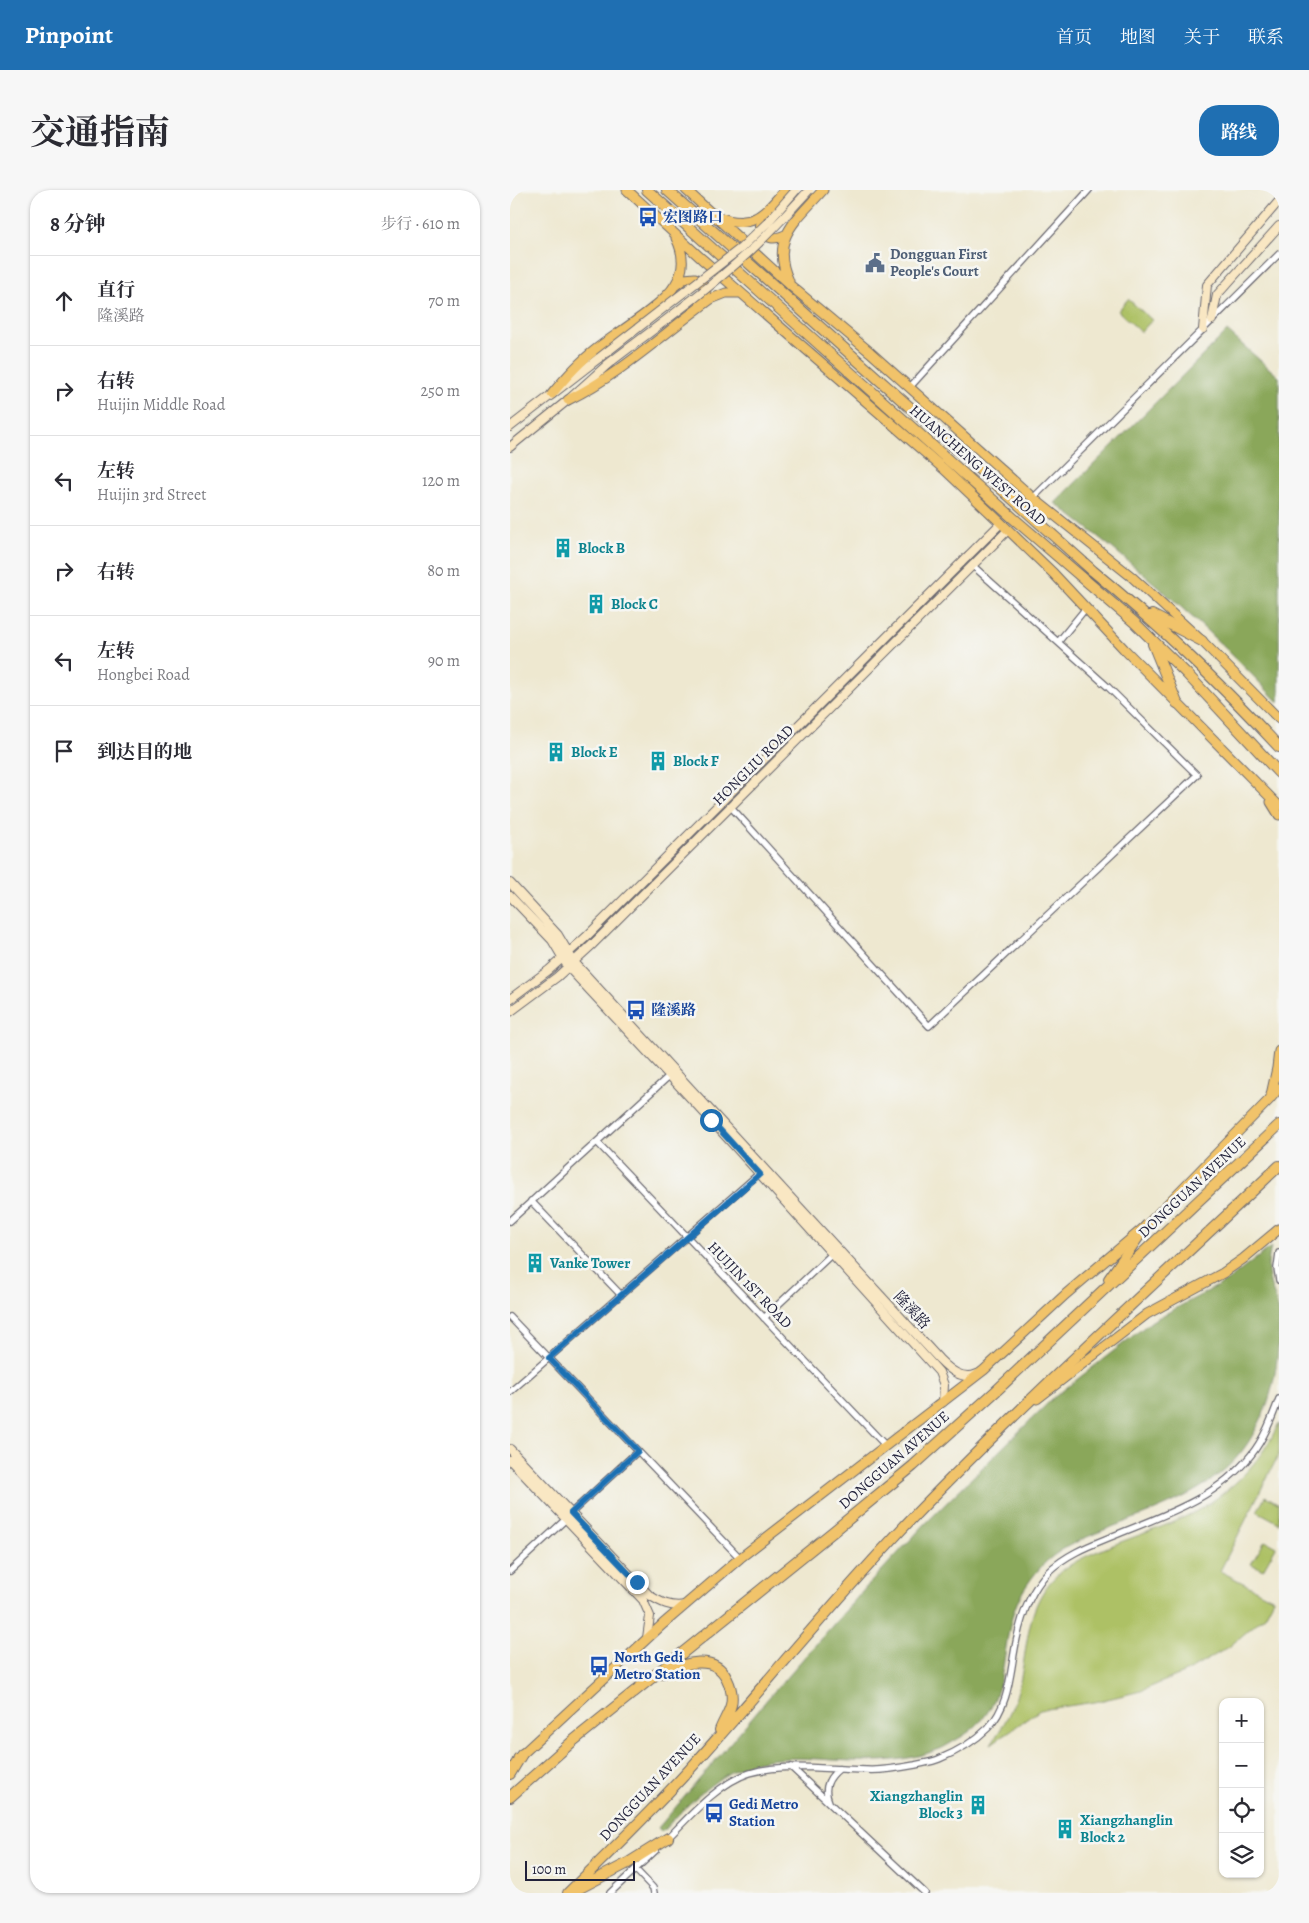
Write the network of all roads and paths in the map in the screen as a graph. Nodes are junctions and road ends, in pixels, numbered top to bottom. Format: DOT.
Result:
graph roads {
  1 [pos="627,190"];
  2 [pos="647,190"];
  3 [pos="667,190"];
  4 [pos="686,190"];
  5 [pos="785,190"];
  6 [pos="796,190"];
  7 [pos="809,190"];
  8 [pos="823,190"];
  9 [pos="1089,190"];
  10 [pos="1279,201"];
  11 [pos="768,208"];
  12 [pos="714,215"];
  13 [pos="1279,226"];
  14 [pos="674,233"];
  15 [pos="785,235"];
  16 [pos="1279,254"];
  17 [pos="675,286"];
  18 [pos="791,286"];
  19 [pos="741,293"];
  20 [pos="697,310"];
  21 [pos="1212,320"];
  22 [pos="1203,329"];
  23 [pos="910,387"];
  24 [pos="552,394"];
  25 [pos="568,400"];
  26 [pos="510,427"];
  27 [pos="510,447"];
  28 [pos="1033,498"];
  29 [pos="1001,523"];
  30 [pos="1008,530"];
  31 [pos="972,565"];
  32 [pos="1086,608"];
  33 [pos="1142,610"];
  34 [pos="1151,639"];
  35 [pos="1058,641"];
  36 [pos="1202,641"];
  37 [pos="1177,703"];
  38 [pos="1279,719"];
  39 [pos="1279,747"];
  40 [pos="1279,773"];
  41 [pos="1266,793"];
  42 [pos="1279,806"];
  43 [pos="731,807"];
  44 [pos="1279,815"];
  45 [pos="510,884"];
  46 [pos="510,896"];
  47 [pos="566,955"];
  48 [pos="571,964"];
  49 [pos="510,999"];
  50 [pos="510,1012"];
  51 [pos="1279,1051"];
  52 [pos="669,1076"];
  53 [pos="1279,1088"];
  54 [pos="1269,1100"];
  55 [pos="1279,1125"];
  56 [pos="597,1142"];
  57 [pos="1279,1166"];
  58 [pos="762,1172"];
  59 [pos="531,1201"];
  60 [pos="510,1221"];
  61 [pos="1146,1226"];
  62 [pos="1279,1230"];
  63 [pos="687,1237"];
  64 [pos="1279,1253"];
  65 [pos="832,1254"];
  66 [pos="1279,1280"];
  67 [pos="621,1295"];
  68 [pos="1098,1295"];
  69 [pos="510,1317"];
  70 [pos="764,1318"];
  71 [pos="549,1358"];
  72 [pos="984,1370"];
  73 [pos="510,1392"];
  74 [pos="1279,1399"];
  75 [pos="943,1402"];
  76 [pos="1010,1420"];
  77 [pos="885,1445"];
  78 [pos="510,1449"];
  79 [pos="638,1451"];
  80 [pos="510,1460"];
  81 [pos="568,1516"];
  82 [pos="740,1558"];
  83 [pos="510,1571"];
  84 [pos="685,1605"];
  85 [pos="647,1638"];
  86 [pos="648,1680"];
  87 [pos="714,1742"];
  88 [pos="522,1754"];
  89 [pos="510,1765"];
  90 [pos="790,1768"];
  91 [pos="839,1769"];
  92 [pos="510,1774"];
  93 [pos="510,1797"];
  94 [pos="833,1807"];
  95 [pos="668,1838"];
  96 [pos="636,1870"];
  97 [pos="569,1893"];
  98 [pos="610,1893"];
  99 [pos="654,1893"];
  100 [pos="925,1893"];
  1 -- 14 [label="main road"];
  2 -- 34 [label="highway, HUANCHENG WEST ROAD"];
  3 -- 33 [label="highway, HUANCHENG WEST ROAD"];
  4 -- 12 [label="main road"];
  5 -- 11 [label="main road"];
  6 -- 24 [label="street, bridge"];
  7 -- 25 [label="street, bridge"];
  8 -- 15 [label="main road"];
  9 -- 23 [label="street"];
  10 -- 22 [label="street"];
  11 -- 12 [label="main road"];
  11 -- 15 [label="main road"];
  12 -- 18 [label="main road"];
  13 -- 21 [label="street"];
  14 -- 17 [label="main road"];
  14 -- 19 [label="main road"];
  15 -- 18 [label="main road"];
  16 -- 21 [label="street"];
  17 -- 20 [label="main road"];
  17 -- 24 [label="main road"];
  18 -- 23 [label="main road"];
  19 -- 20 [label="main road"];
  19 -- 29 [label="main road"];
  20 -- 25 [label="main road"];
  21 -- 22 [label="street"];
  22 -- 28 [label="street"];
  23 -- 28 [label="main road"];
  24 -- 26 [label="street"];
  25 -- 27 [label="street"];
  28 -- 36 [label="main road"];
  29 -- 30 [label="main road"];
  29 -- 47 [label="street, HONGLIU ROAD"];
  30 -- 31 [label="street, HONGLIU ROAD"];
  30 -- 32 [label="main road"];
  31 -- 35 [label="street"];
  31 -- 43 [label="street, HONGLIU ROAD"];
  32 -- 35 [label="street"];
  32 -- 37 [label="main road"];
  33 -- 36 [label="highway"];
  33 -- 39 [label="highway, HUANCHENG WEST ROAD"];
  34 -- 37 [label="highway"];
  34 -- 40 [label="highway, HUANCHENG WEST ROAD"];
  35 -- 43 [label="street"];
  36 -- 38 [label="main road"];
  37 -- 41 [label="main road"];
  41 -- 42 [label="main road"];
  41 -- 44 [label="main road"];
  43 -- 48 [label="street, HONGLIU ROAD"];
  45 -- 47 [label="street, 隆溪路"];
  46 -- 47 [label="street, 隆溪路"];
  47 -- 48 [label="street, 隆溪路"];
  47 -- 49 [label="street, HONGLIU ROAD"];
  48 -- 50 [label="street, HONGLIU ROAD"];
  48 -- 52 [label="street, 隆溪路"];
  48 -- 58 [label="street, 隆溪路"];
  51 -- 54 [label="main road"];
  52 -- 56 [label="street"];
  52 -- 58 [label="street, 隆溪路"];
  53 -- 54 [label="main road"];
  54 -- 61 [label="main road"];
  55 -- 68 [label="highway, DONGGUAN AVENUE"];
  56 -- 59 [label="street"];
  56 -- 63 [label="street, HUIJIN 1ST ROAD"];
  57 -- 76 [label="highway, DONGGUAN AVENUE"];
  58 -- 63 [label="street"];
  58 -- 65 [label="street, 隆溪路"];
  58 -- 72 [label="street, 隆溪路"];
  59 -- 60 [label="street"];
  59 -- 67 [label="street"];
  61 -- 68 [label="highway"];
  61 -- 72 [label="main road"];
  62 -- 76 [label="main road"];
  63 -- 67 [label="street"];
  63 -- 70 [label="street, HUIJIN 1ST ROAD"];
  64 -- 66 [label="street"];
  65 -- 70 [label="street"];
  65 -- 75 [label="street, 隆溪路"];
  67 -- 71 [label="street"];
  68 -- 86 [label="highway, DONGGUAN AVENUE"];
  69 -- 71 [label="street"];
  70 -- 77 [label="street, HUIJIN 1ST ROAD"];
  71 -- 73 [label="street"];
  71 -- 79 [label="street"];
  72 -- 75 [label="main road"];
  74 -- 91 [label="street"];
  75 -- 77 [label="main road"];
  76 -- 87 [label="highway, DONGGUAN AVENUE"];
  77 -- 82 [label="main road"];
  78 -- 81 [label="street"];
  79 -- 81 [label="street"];
  79 -- 82 [label="street"];
  80 -- 81 [label="street"];
  81 -- 83 [label="street"];
  81 -- 84 [label="street"];
  81 -- 85 [label="street"];
  82 -- 84 [label="main road"];
  84 -- 85 [label="main road"];
  85 -- 88 [label="main road"];
  86 -- 87 [label="highway"];
  86 -- 93 [label="highway, DONGGUAN AVENUE"];
  87 -- 97 [label="highway, DONGGUAN AVENUE"];
  88 -- 89 [label="main road"];
  88 -- 92 [label="highway"];
  90 -- 91 [label="street"];
  90 -- 94 [label="street"];
  90 -- 95 [label="street"];
  91 -- 94 [label="street"];
  94 -- 100 [label="street"];
  95 -- 96 [label="street"];
  95 -- 97 [label="highway"];
  96 -- 98 [label="street"];
  96 -- 99 [label="street"];
}
